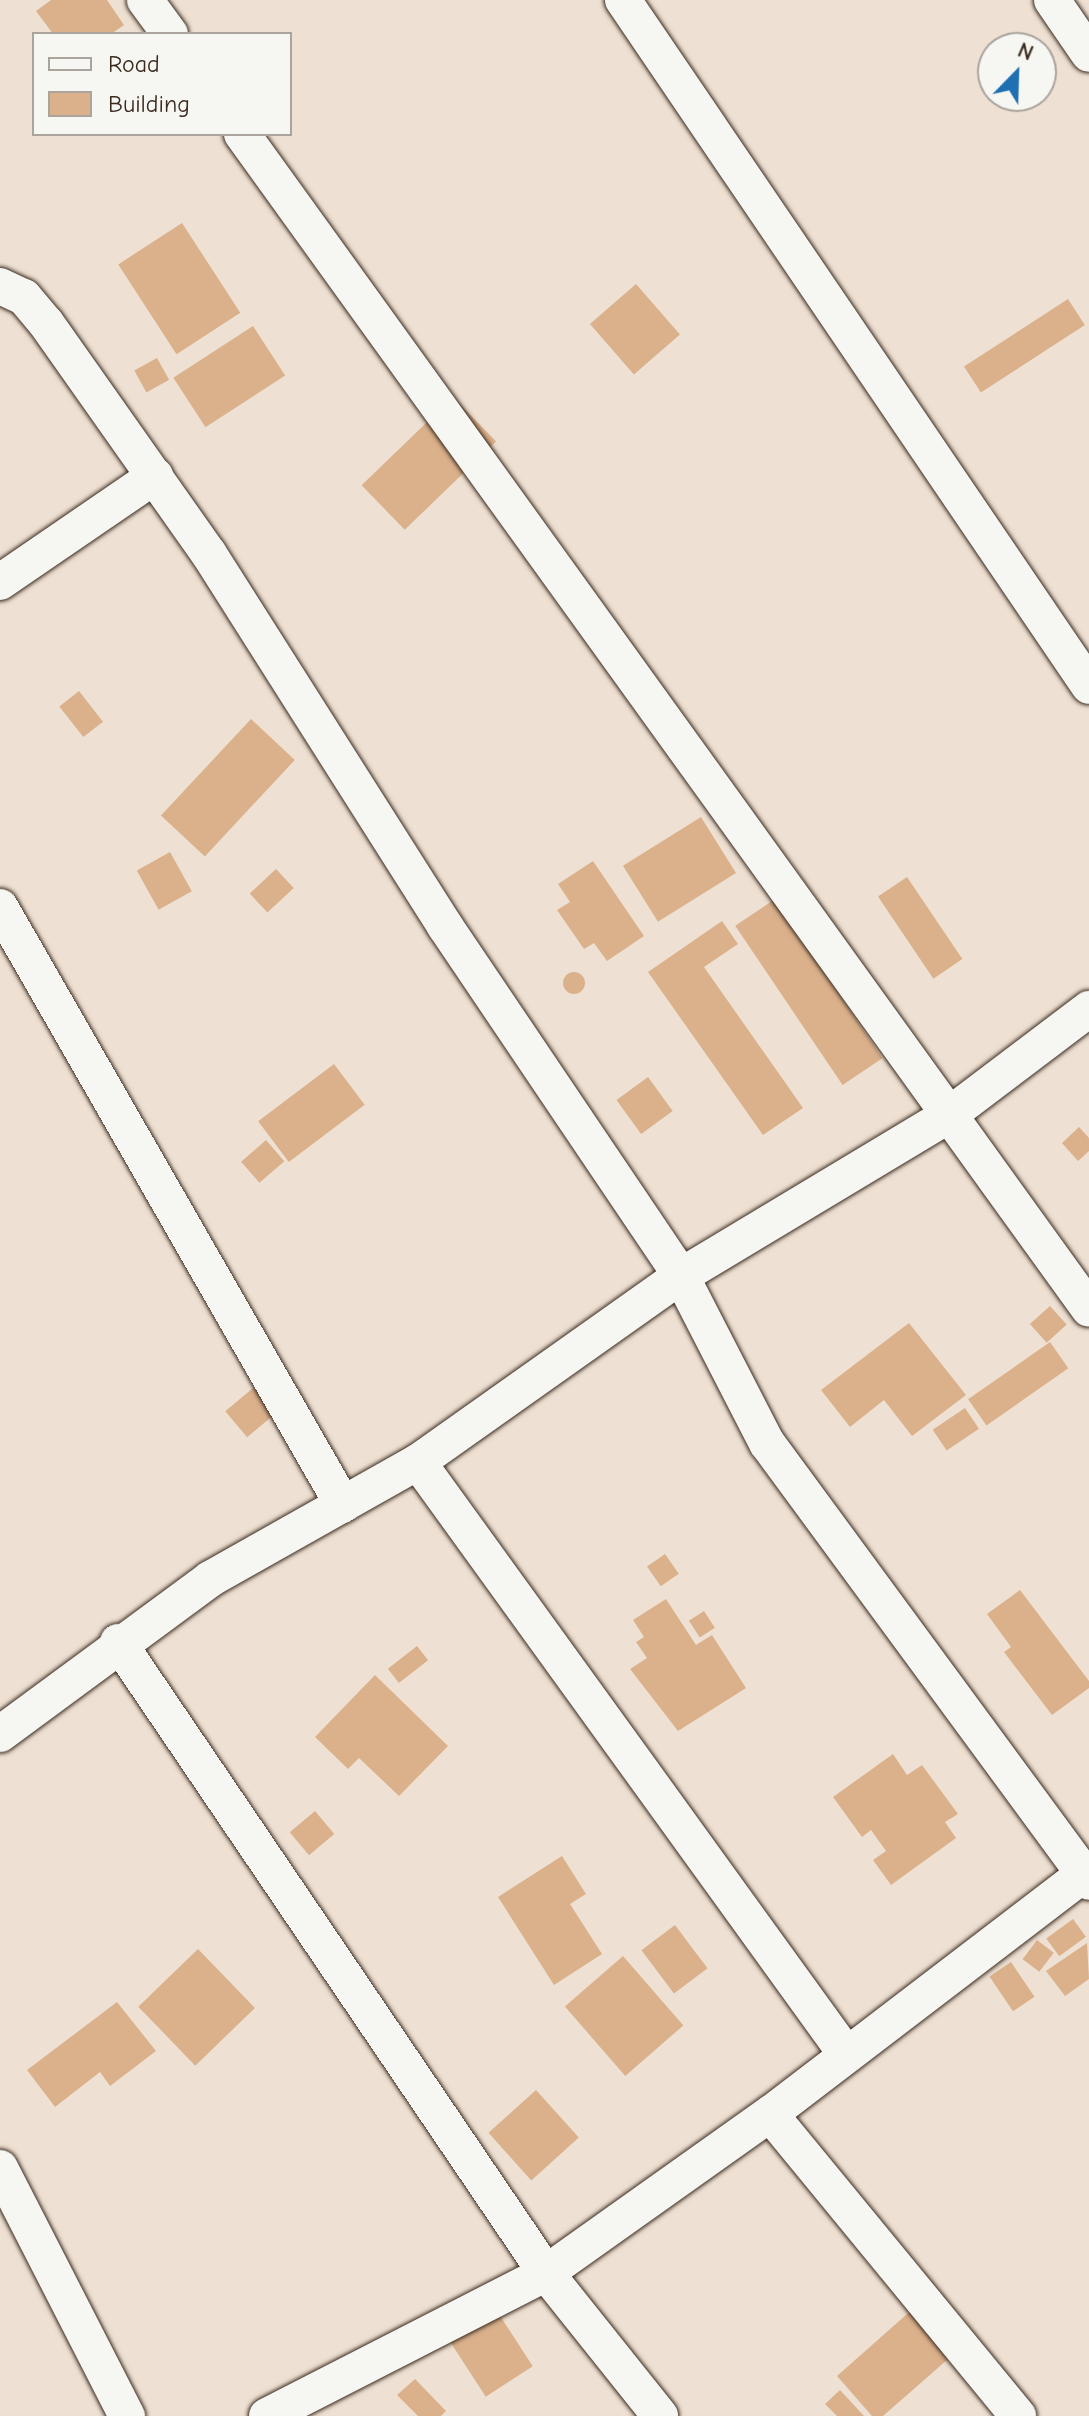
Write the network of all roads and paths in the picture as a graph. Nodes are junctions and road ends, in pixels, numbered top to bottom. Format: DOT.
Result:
graph roads {
  1 [pos="145,0"];
  2 [pos="623,0"];
  3 [pos="1052,0"];
  4 [pos="169,32"];
  5 [pos="1089,54"];
  6 [pos="243,136"];
  7 [pos="0,286"];
  8 [pos="155,476"];
  9 [pos="0,582"];
  10 [pos="1089,686"];
  11 [pos="0,907"];
  12 [pos="1080,1020"];
  13 [pos="949,1115"];
  14 [pos="681,1276"];
  15 [pos="1089,1309"];
  16 [pos="418,1462"];
  17 [pos="343,1505"];
  18 [pos="118,1642"];
  19 [pos="0,1734"];
  20 [pos="1087,1875"];
  21 [pos="846,2054"];
  22 [pos="770,2114"];
  23 [pos="0,2168"];
  24 [pos="546,2273"];
  25 [pos="127,2416"];
  26 [pos="267,2416"];
  27 [pos="660,2416"];
  28 [pos="1018,2416"];
  1 -- 4 [label="street"];
  2 -- 10 [label="street"];
  3 -- 5 [label="street"];
  6 -- 13 [label="street"];
  7 -- 8 [label="street"];
  8 -- 9 [label="street"];
  8 -- 14 [label="street"];
  11 -- 17 [label="street"];
  12 -- 13 [label="street"];
  13 -- 14 [label="street"];
  13 -- 15 [label="street"];
  14 -- 16 [label="street"];
  14 -- 20 [label="street"];
  16 -- 17 [label="street"];
  16 -- 21 [label="street"];
  17 -- 18 [label="street"];
  18 -- 19 [label="street"];
  18 -- 24 [label="street"];
  20 -- 21 [label="street"];
  21 -- 22 [label="street"];
  22 -- 24 [label="street"];
  22 -- 28 [label="street"];
  23 -- 25 [label="street"];
  24 -- 26 [label="street"];
  24 -- 27 [label="street"];
}
